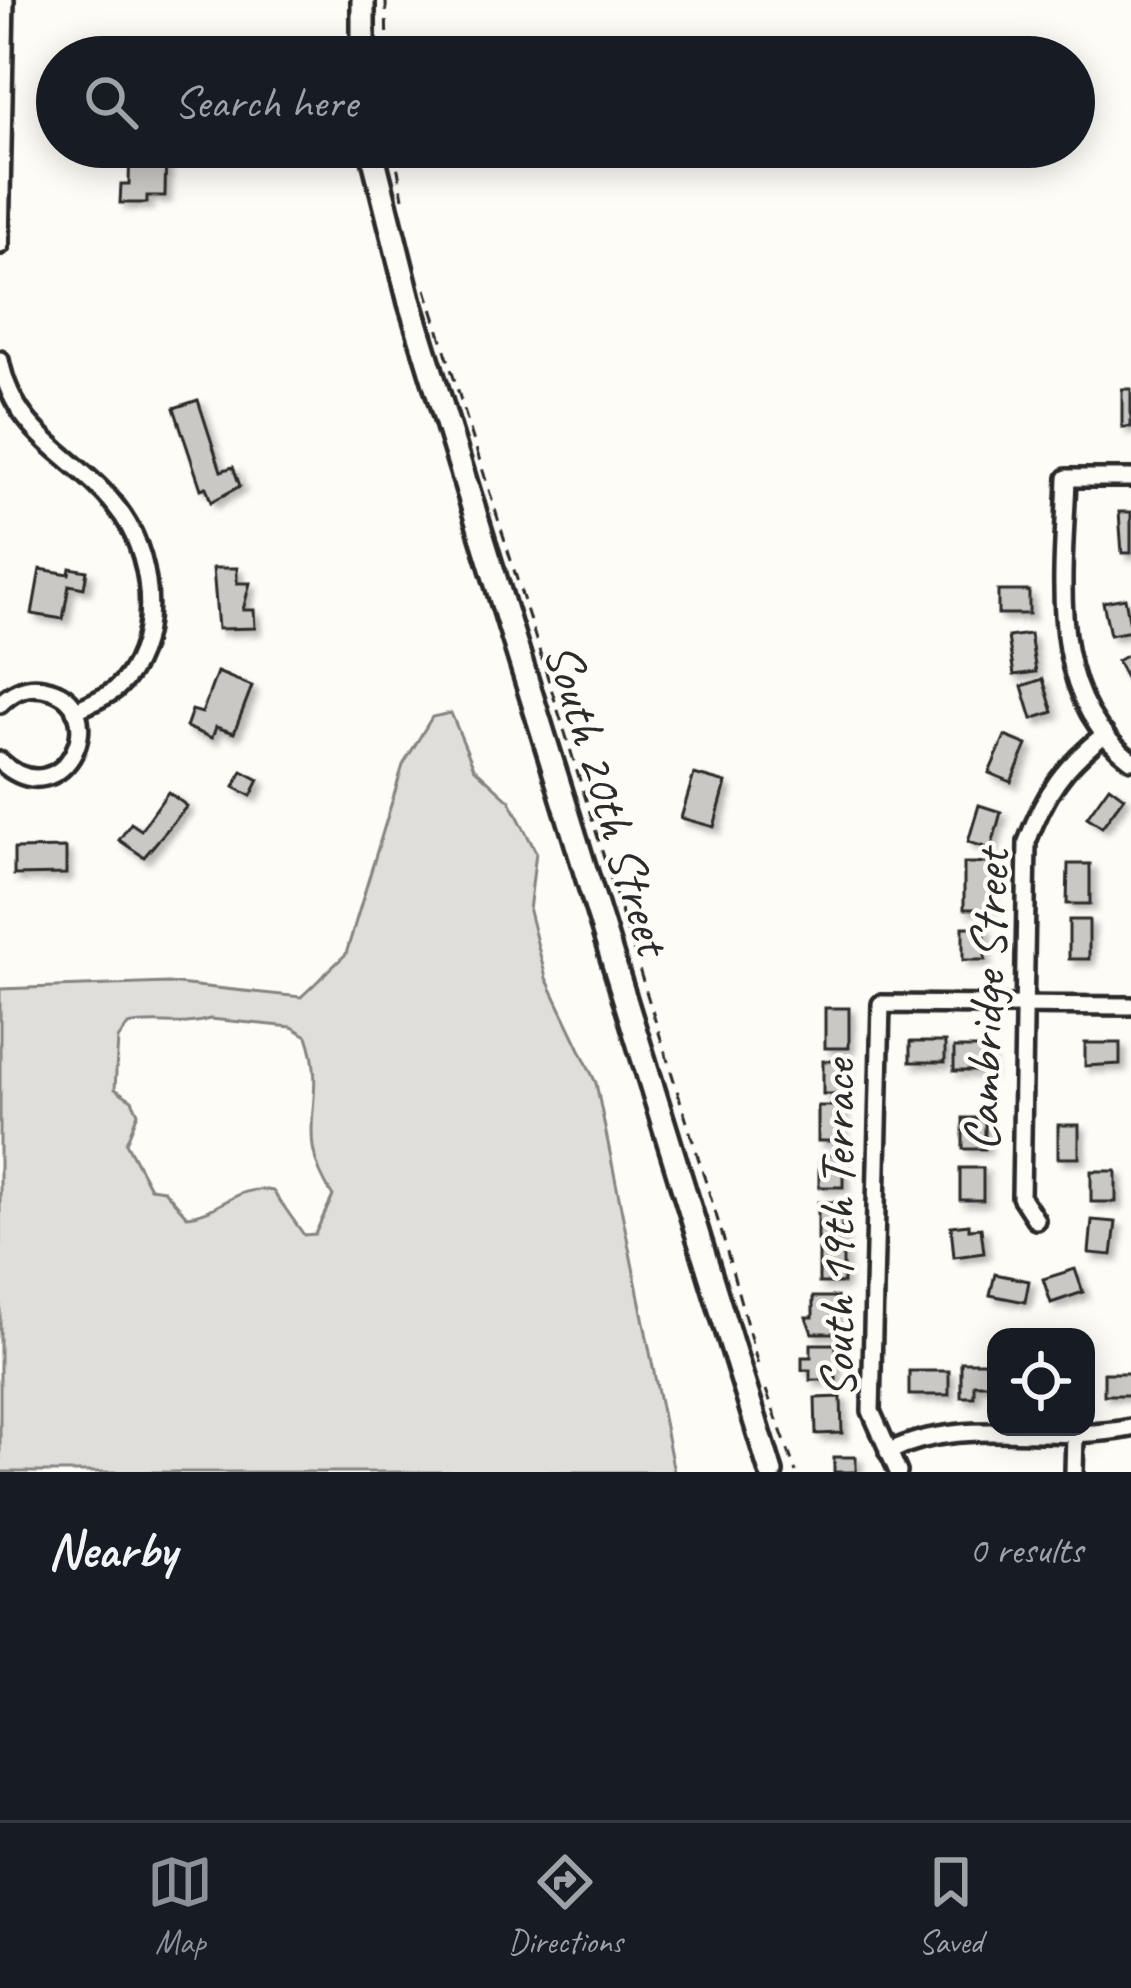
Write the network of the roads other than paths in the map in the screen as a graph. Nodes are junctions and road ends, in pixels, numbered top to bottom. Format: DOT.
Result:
graph roads {
  1 [pos="4,0"];
  2 [pos="363,0"];
  3 [pos="363,36"];
  4 [pos="376,168"];
  5 [pos="0,245"];
  6 [pos="0,360"];
  7 [pos="1131,478"];
  8 [pos="0,704"];
  9 [pos="75,710"];
  10 [pos="1105,734"];
  11 [pos="0,760"];
  12 [pos="1131,760"];
  13 [pos="1024,1004"];
  14 [pos="1131,1006"];
  15 [pos="1036,1220"];
  16 [pos="1131,1428"];
  17 [pos="1095,1432"];
  18 [pos="987,1433"];
  19 [pos="1075,1436"];
  20 [pos="888,1452"];
  21 [pos="771,1472"];
  22 [pos="898,1472"];
  23 [pos="1074,1472"];
  1 -- 5 [label="street"];
  2 -- 3 [label="main road"];
  4 -- 21 [label="main road, South 20th Street"];
  6 -- 9 [label="street"];
  7 -- 10 [label="street"];
  8 -- 9 [label="street"];
  9 -- 11 [label="street"];
  10 -- 12 [label="street"];
  10 -- 13 [label="street, Cambridge Street"];
  13 -- 14 [label="street"];
  13 -- 15 [label="street, Cambridge Street"];
  13 -- 20 [label="street, South 19th Terrace"];
  16 -- 17 [label="street"];
  18 -- 20 [label="street"];
  19 -- 23 [label="street"];
  20 -- 22 [label="street, South 19th Terrace"];
}
